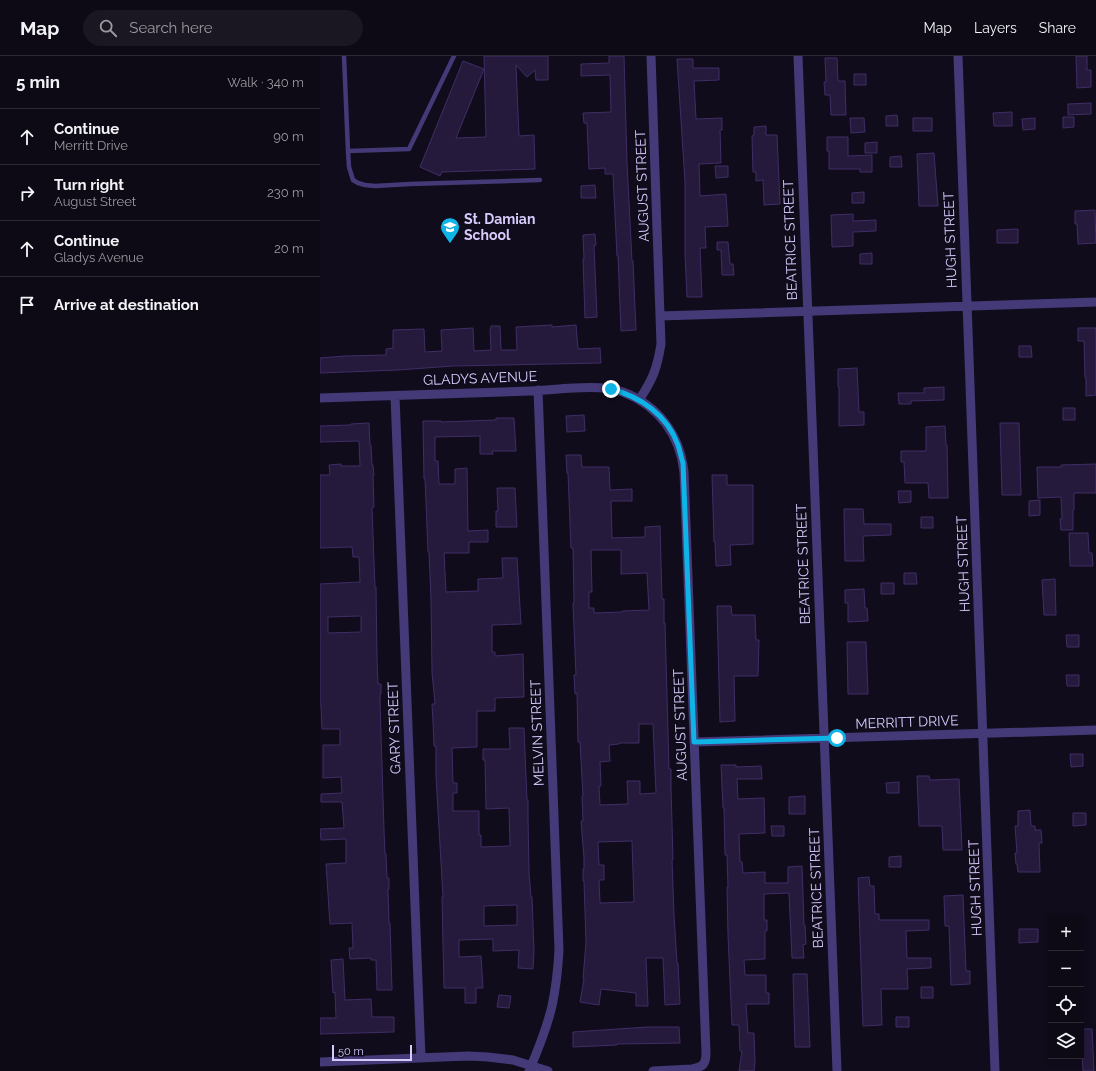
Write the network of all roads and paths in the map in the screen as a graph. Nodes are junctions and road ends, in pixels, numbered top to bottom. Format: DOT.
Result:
graph roads {
  1 [pos="344,56"];
  2 [pos="454,56"];
  3 [pos="651,56"];
  4 [pos="798,56"];
  5 [pos="958,56"];
  6 [pos="348,151"];
  7 [pos="540,180"];
  8 [pos="1096,302"];
  9 [pos="967,306"];
  10 [pos="807,311"];
  11 [pos="660,316"];
  12 [pos="538,390"];
  13 [pos="395,396"];
  14 [pos="320,398"];
  15 [pos="639,400"];
  16 [pos="1096,730"];
  17 [pos="983,733"];
  18 [pos="824,738"];
  19 [pos="694,742"];
  20 [pos="421,1058"];
  21 [pos="320,1062"];
  22 [pos="530,1068"];
  23 [pos="548,1071"];
  24 [pos="653,1071"];
  25 [pos="837,1071"];
  26 [pos="995,1071"];
  1 -- 6 [label="lane"];
  2 -- 6 [label="lane"];
  3 -- 11 [label="street, AUGUST STREET"];
  4 -- 10 [label="street, BEATRICE STREET"];
  5 -- 9 [label="street, HUGH STREET"];
  6 -- 7 [label="lane"];
  8 -- 9 [label="street"];
  9 -- 10 [label="street"];
  9 -- 17 [label="street, HUGH STREET"];
  10 -- 11 [label="street"];
  10 -- 18 [label="street, BEATRICE STREET"];
  11 -- 15 [label="street, AUGUST STREET"];
  12 -- 13 [label="street, GLADYS AVENUE"];
  12 -- 15 [label="street, GLADYS AVENUE"];
  12 -- 22 [label="street, MELVIN STREET"];
  13 -- 14 [label="street, GLADYS AVENUE"];
  13 -- 20 [label="street, GARY STREET"];
  15 -- 19 [label="street, AUGUST STREET"];
  16 -- 17 [label="street, MERRITT DRIVE"];
  17 -- 18 [label="street, MERRITT DRIVE"];
  17 -- 26 [label="street, HUGH STREET"];
  18 -- 19 [label="street, MERRITT DRIVE"];
  18 -- 25 [label="street, BEATRICE STREET"];
  19 -- 24 [label="street, AUGUST STREET"];
  20 -- 21 [label="street"];
  20 -- 22 [label="street"];
  22 -- 23 [label="street"];
}
